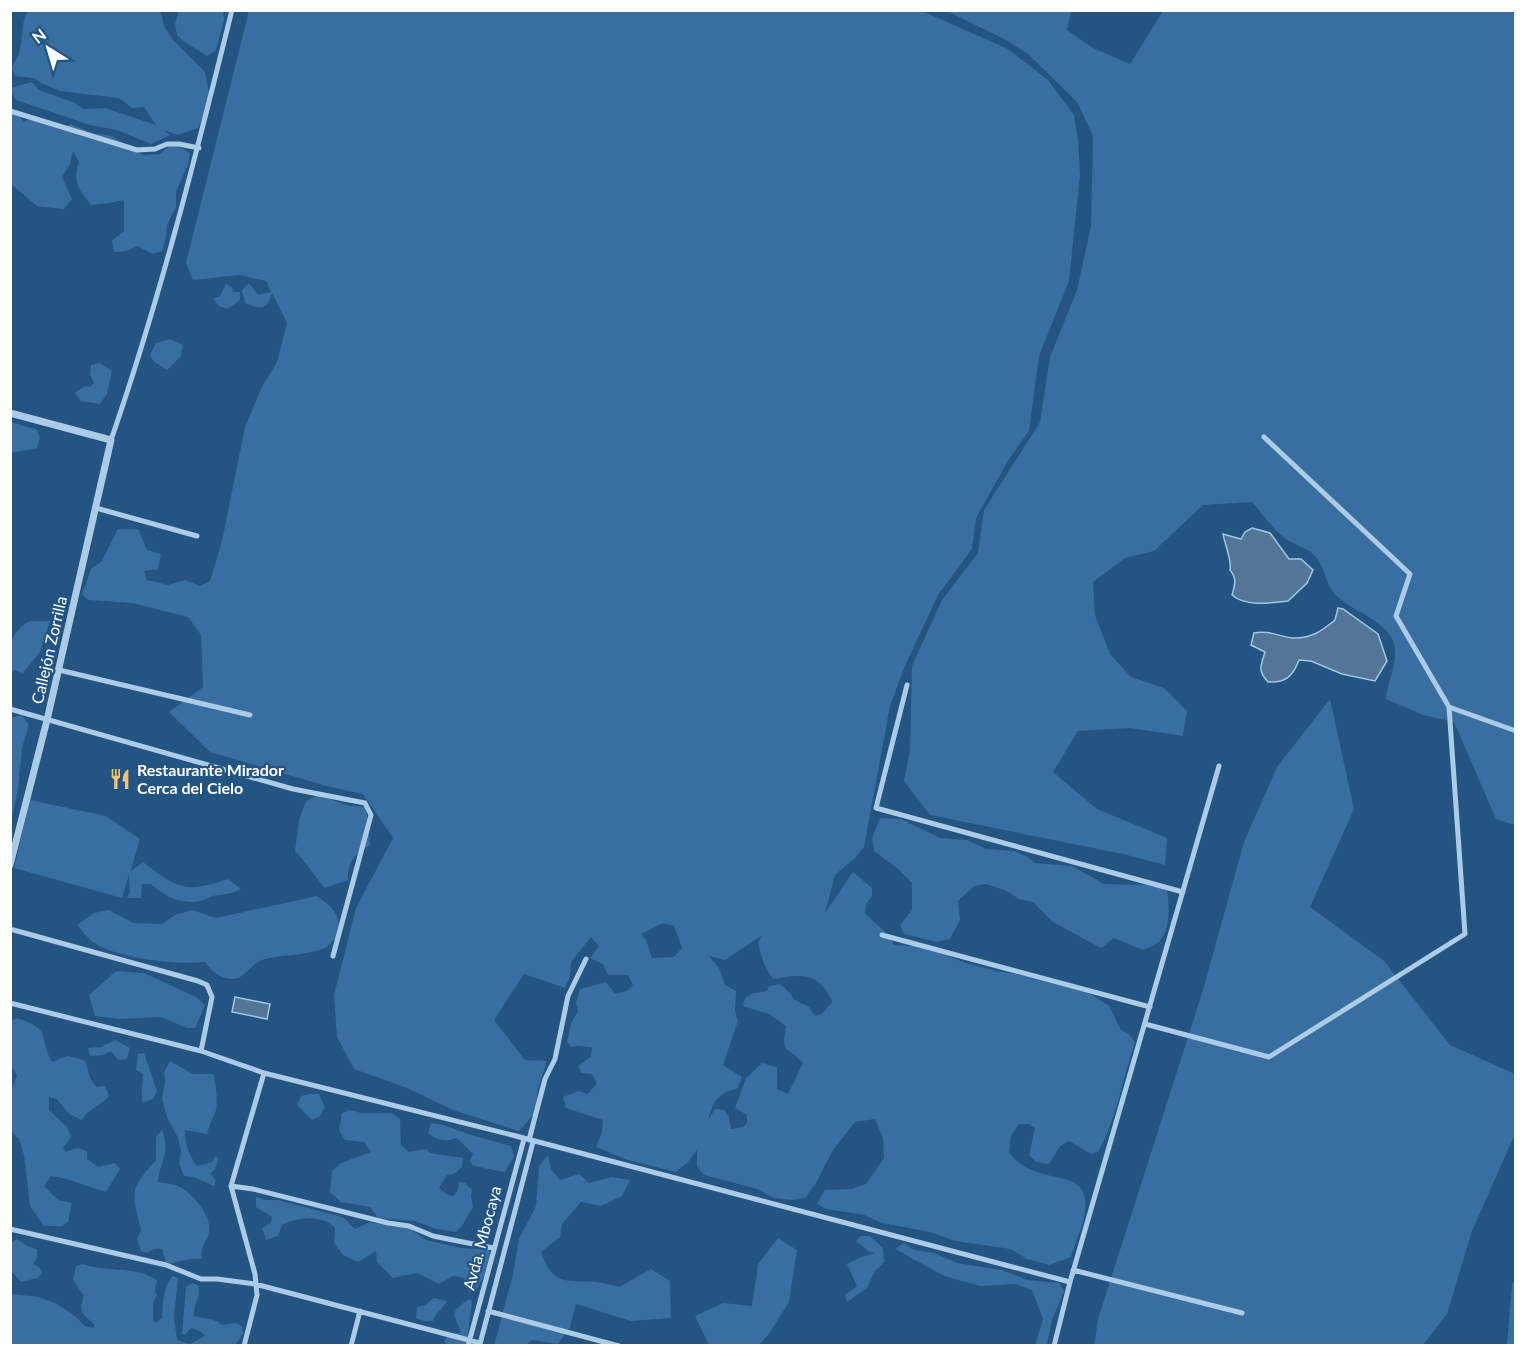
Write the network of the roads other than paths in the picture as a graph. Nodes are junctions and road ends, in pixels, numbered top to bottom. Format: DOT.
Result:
graph roads {
  1 [pos="232,10"];
  2 [pos="10,111"];
  3 [pos="199,148"];
  4 [pos="10,413"];
  5 [pos="1264,437"];
  6 [pos="111,440"];
  7 [pos="96,508"];
  8 [pos="197,536"];
  9 [pos="58,670"];
  10 [pos="907,685"];
  11 [pos="1449,707"];
  12 [pos="10,709"];
  13 [pos="250,716"];
  14 [pos="47,720"];
  15 [pos="1515,731"];
  16 [pos="1219,766"];
  17 [pos="10,865"];
  18 [pos="1183,892"];
  19 [pos="10,929"];
  20 [pos="882,935"];
  21 [pos="333,956"];
  22 [pos="586,960"];
  23 [pos="10,1003"];
  24 [pos="1150,1007"];
  25 [pos="1145,1024"];
  26 [pos="201,1051"];
  27 [pos="264,1073"];
  28 [pos="528,1140"];
  29 [pos="231,1186"];
  30 [pos="10,1229"];
  31 [pos="493,1248"];
  32 [pos="1074,1270"];
  33 [pos="1070,1282"];
  34 [pos="255,1284"];
  35 [pos="360,1311"];
  36 [pos="488,1311"];
  37 [pos="1242,1313"];
  38 [pos="469,1343"];
  39 [pos="479,1344"];
  40 [pos="244,1346"];
  41 [pos="351,1346"];
  42 [pos="619,1346"];
  43 [pos="1054,1346"];
  1 -- 3 [label="street"];
  2 -- 3 [label="street"];
  3 -- 6 [label="street"];
  4 -- 6 [label="street"];
  5 -- 11 [label="street"];
  6 -- 7 [label="street, Callejón Zorrilla"];
  7 -- 8 [label="street"];
  7 -- 9 [label="street, Callejón Zorrilla"];
  9 -- 13 [label="street"];
  9 -- 14 [label="street, Callejón Zorrilla"];
  10 -- 18 [label="street"];
  11 -- 15 [label="street"];
  11 -- 25 [label="street"];
  12 -- 14 [label="street"];
  14 -- 17 [label="street, Callejón Zorrilla"];
  14 -- 21 [label="street"];
  16 -- 18 [label="street"];
  18 -- 24 [label="street"];
  19 -- 26 [label="street"];
  20 -- 24 [label="street"];
  22 -- 28 [label="street"];
  23 -- 26 [label="street"];
  24 -- 25 [label="street"];
  25 -- 32 [label="street"];
  26 -- 27 [label="street"];
  27 -- 28 [label="street"];
  27 -- 29 [label="street"];
  28 -- 31 [label="street, Avda. Mbocaya"];
  28 -- 33 [label="street"];
  28 -- 36 [label="street"];
  29 -- 31 [label="street"];
  29 -- 34 [label="street"];
  30 -- 34 [label="street"];
  31 -- 38 [label="street, Avda. Mbocaya"];
  32 -- 33 [label="street"];
  32 -- 37 [label="street"];
  33 -- 43 [label="street"];
  34 -- 35 [label="street"];
  34 -- 40 [label="street"];
  35 -- 38 [label="street"];
  35 -- 41 [label="street"];
  36 -- 39 [label="street"];
  36 -- 42 [label="street"];
  38 -- 39 [label="street"];
}
